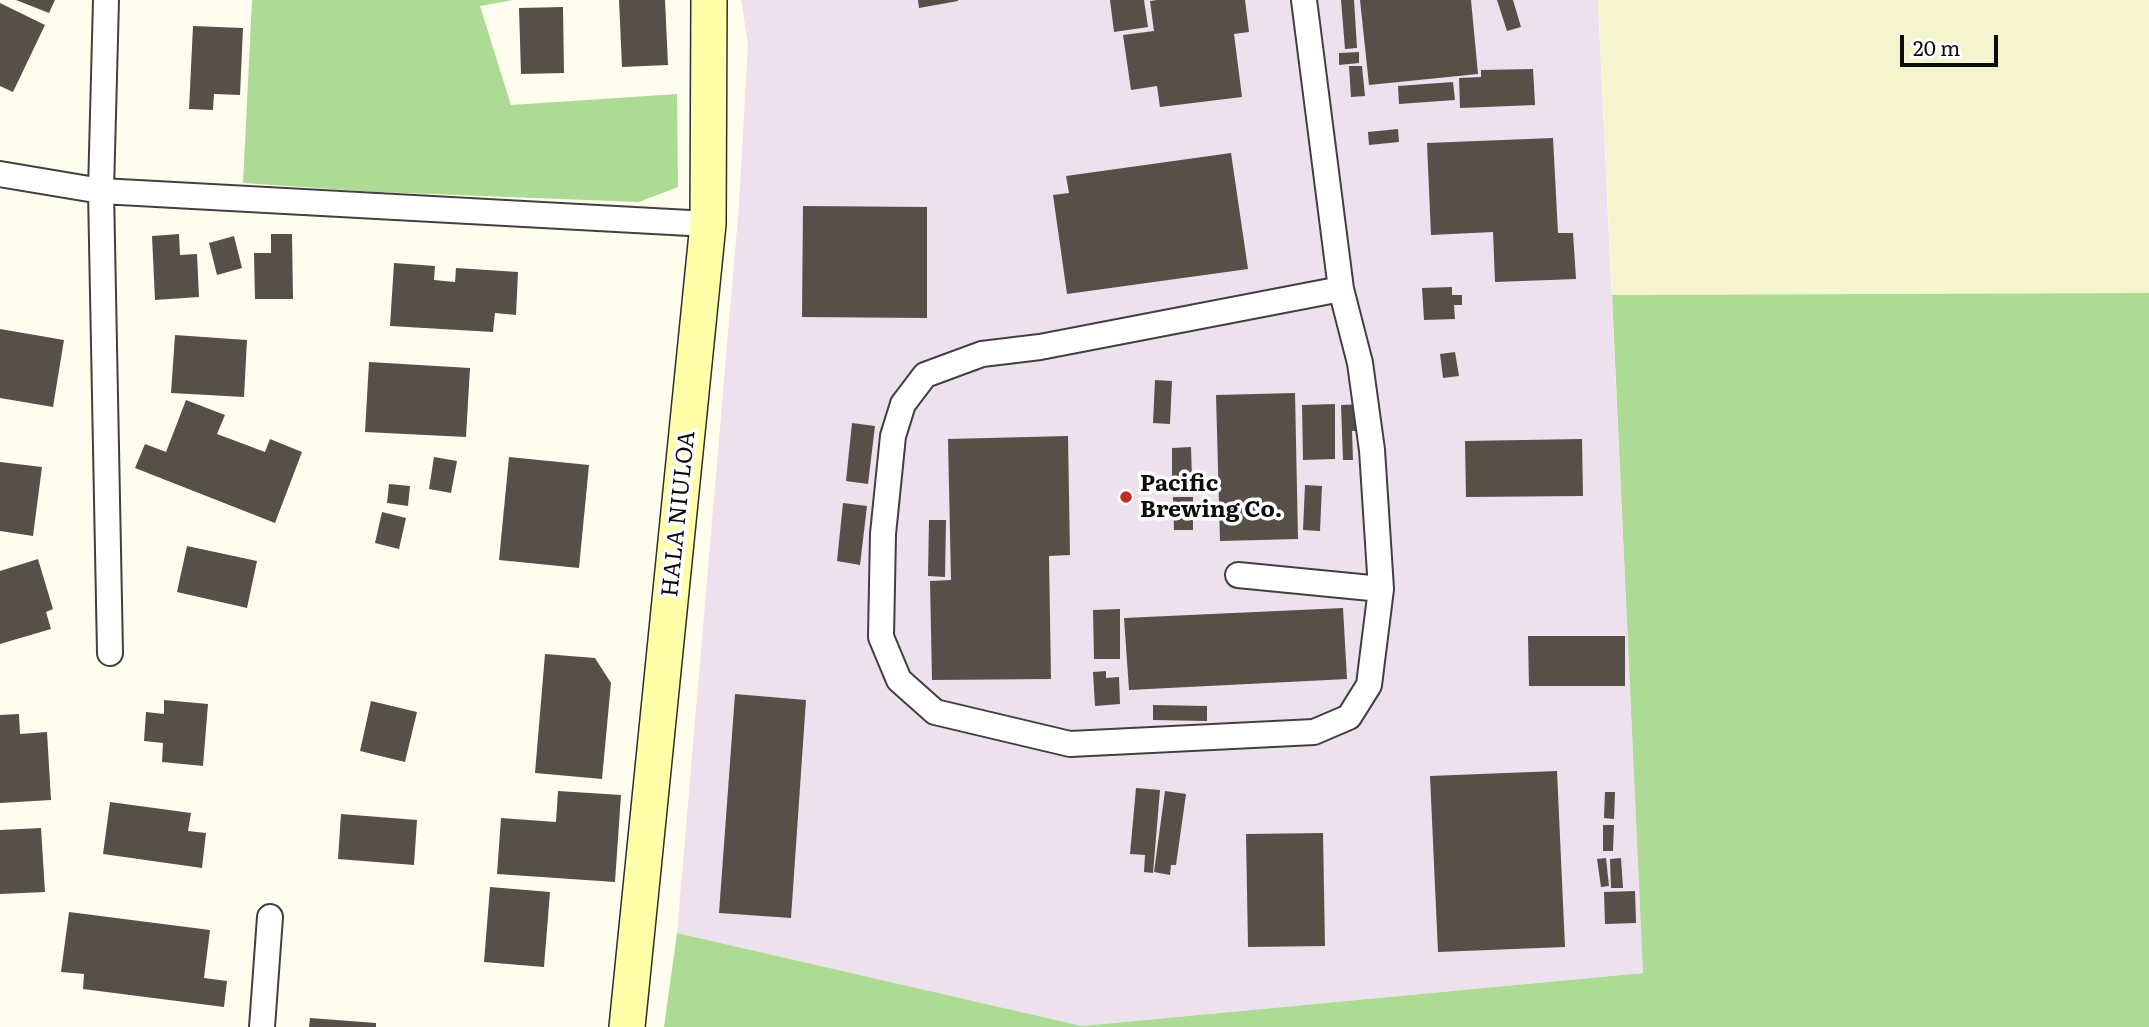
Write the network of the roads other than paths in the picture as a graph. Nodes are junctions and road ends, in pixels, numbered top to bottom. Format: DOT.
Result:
graph roads {
  1 [pos="106,0"];
  2 [pos="709,0"];
  3 [pos="1304,0"];
  4 [pos="0,174"];
  5 [pos="101,191"];
  6 [pos="708,225"];
  7 [pos="1341,289"];
  8 [pos="1238,575"];
  9 [pos="1381,589"];
  10 [pos="110,653"];
  11 [pos="270,917"];
  12 [pos="262,1027"];
  13 [pos="627,1027"];
  1 -- 5 [label="street"];
  2 -- 6 [label="street, HALA NIULOA"];
  3 -- 7 [label="street"];
  4 -- 5 [label="street"];
  5 -- 6 [label="street"];
  5 -- 10 [label="street"];
  6 -- 13 [label="street, HALA NIULOA"];
  7 -- 9 [label="street"];
  7 -- 9 [label="street"];
  8 -- 9 [label="street"];
  11 -- 12 [label="street"];
}
